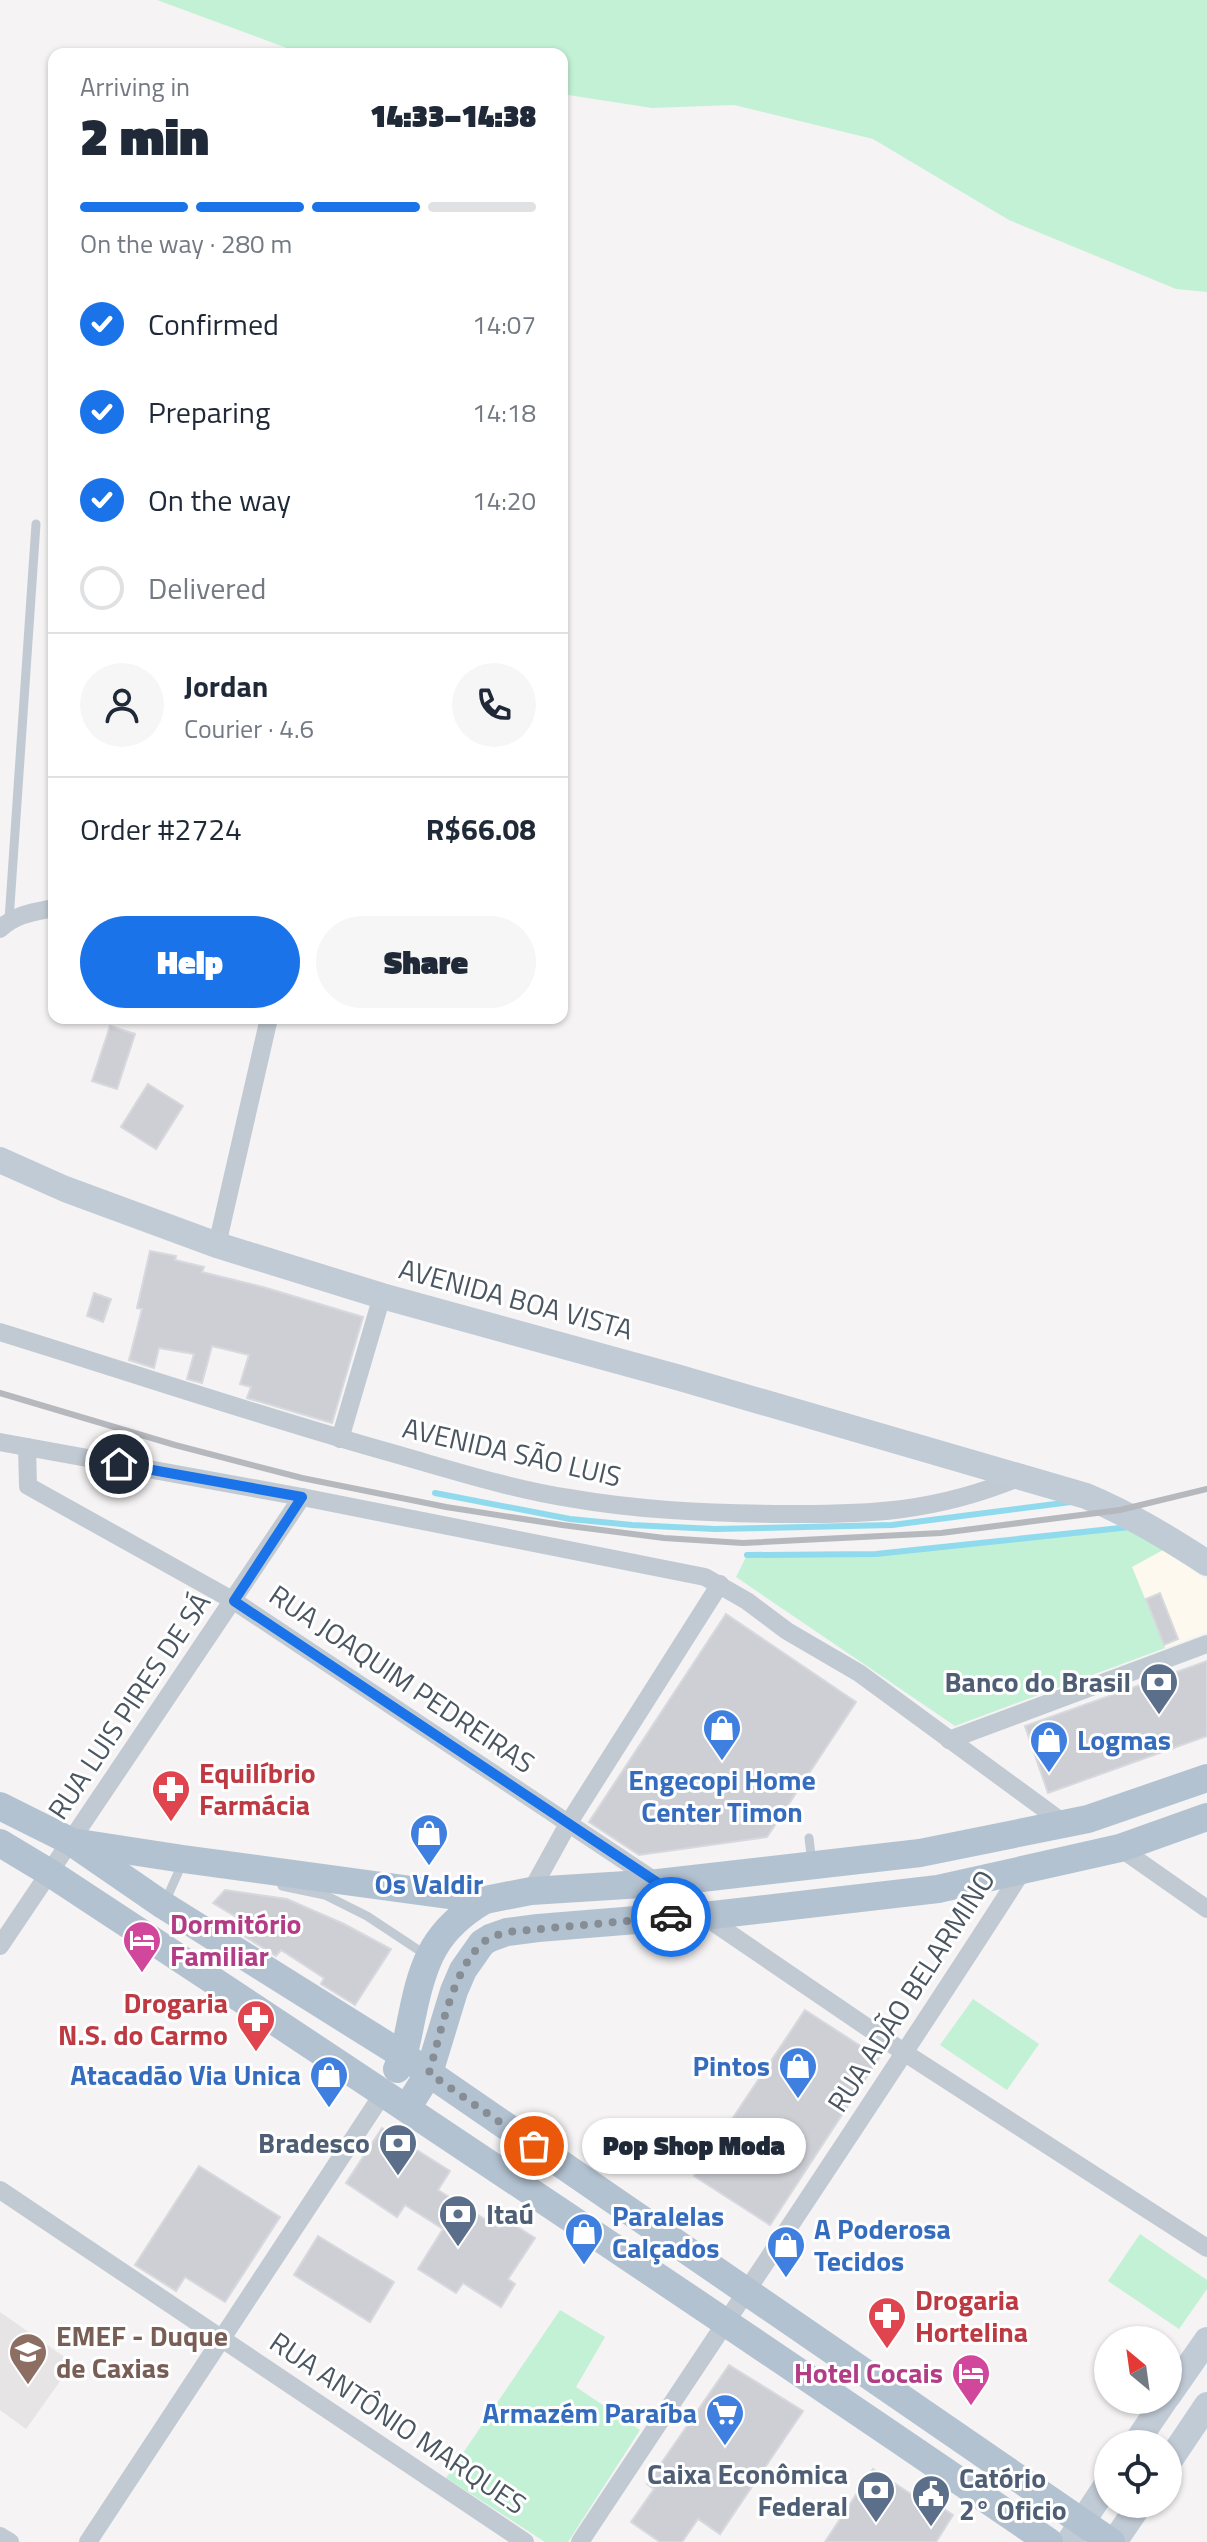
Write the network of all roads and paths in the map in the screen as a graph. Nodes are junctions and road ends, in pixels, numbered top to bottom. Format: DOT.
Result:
graph roads {
  1 [pos="36,524"];
  2 [pos="48,910"];
  3 [pos="4,924"];
  4 [pos="268,1024"];
  5 [pos="0,1160"];
  6 [pos="217,1245"];
  7 [pos="382,1296"];
  8 [pos="0,1332"];
  9 [pos="340,1439"];
  10 [pos="0,1442"];
  11 [pos="27,1447"];
  12 [pos="1023,1476"];
  13 [pos="302,1497"];
  14 [pos="1207,1563"];
  15 [pos="720,1584"];
  16 [pos="234,1601"];
  17 [pos="1207,1644"];
  18 [pos="949,1740"];
  19 [pos="1207,1778"];
  20 [pos="0,1806"];
  21 [pos="1207,1817"];
  22 [pos="568,1824"];
  23 [pos="1065,1824"];
  24 [pos="70,1841"];
  25 [pos="0,1843"];
  26 [pos="1120,1848"];
  27 [pos="186,1867"];
  28 [pos="1023,1870"];
  29 [pos="50,1873"];
  30 [pos="658,1883"];
  31 [pos="267,1884"];
  32 [pos="531,1891"];
  33 [pos="485,1900"];
  34 [pos="163,1905"];
  35 [pos="1207,1909"];
  36 [pos="704,1916"];
  37 [pos="673,1917"];
  38 [pos="0,1946"];
  39 [pos="428,1956"];
  40 [pos="905,2053"];
  41 [pos="404,2056"];
  42 [pos="429,2073"];
  43 [pos="396,2100"];
  44 [pos="0,2190"];
  45 [pos="1207,2248"];
  46 [pos="745,2291"];
  47 [pos="726,2321"];
  48 [pos="222,2339"];
  49 [pos="1207,2340"];
  50 [pos="1182,2376"];
  51 [pos="1207,2405"];
  52 [pos="1182,2442"];
  53 [pos="1094,2504"];
  54 [pos="1130,2518"];
  55 [pos="1076,2532"];
  56 [pos="0,2536"];
  57 [pos="10,2542"];
  58 [pos="88,2542"];
  59 [pos="525,2542"];
  60 [pos="580,2542"];
  61 [pos="1049,2542"];
  62 [pos="1112,2542"];
  1 -- 3 [label="lane"];
  2 -- 3 [label="street"];
  4 -- 6 [label="street"];
  5 -- 6 [label="street, AVENIDA BOA VISTA"];
  6 -- 7 [label="street, AVENIDA BOA VISTA"];
  7 -- 9 [label="street"];
  7 -- 12 [label="street, AVENIDA BOA VISTA"];
  8 -- 9 [label="street, AVENIDA SÃO LUIS"];
  9 -- 12 [label="street, AVENIDA SÃO LUIS"];
  10 -- 11 [label="street"];
  11 -- 13 [label="street"];
  11 -- 16 [label="street, RUA JOAQUIM PEDREIRAS"];
  12 -- 14 [label="street, AVENIDA BOA VISTA"];
  13 -- 15 [label="street"];
  13 -- 16 [label="street, RUA LUIS PIRES DE SÁ"];
  15 -- 18 [label="street"];
  15 -- 22 [label="street"];
  16 -- 22 [label="street, RUA JOAQUIM PEDREIRAS"];
  16 -- 24 [label="street, RUA LUIS PIRES DE SÁ"];
  17 -- 18 [label="street"];
  18 -- 23 [label="street"];
  19 -- 23 [label="main road"];
  20 -- 24 [label="main road"];
  21 -- 26 [label="main road"];
  22 -- 30 [label="street, RUA JOAQUIM PEDREIRAS"];
  22 -- 32 [label="street"];
  23 -- 30 [label="main road"];
  24 -- 27 [label="main road"];
  24 -- 29 [label="street, RUA LUIS PIRES DE SÁ"];
  24 -- 34 [label="main road"];
  25 -- 29 [label="main road"];
  26 -- 28 [label="main road"];
  26 -- 35 [label="street"];
  27 -- 33 [label="main road"];
  27 -- 34 [label="lane"];
  28 -- 36 [label="main road"];
  28 -- 40 [label="street, RUA ADÃO BELARMINO"];
  29 -- 38 [label="street, RUA LUIS PIRES DE SÁ"];
  29 -- 43 [label="main road"];
  30 -- 32 [label="main road"];
  30 -- 37 [label="street"];
  31 -- 39 [label="lane"];
  32 -- 33 [label="main road"];
  33 -- 39 [label="main road"];
  34 -- 41 [label="main road"];
  36 -- 37 [label="main road"];
  36 -- 40 [label="street"];
  37 -- 42 [label="main road"];
  39 -- 41 [label="main road"];
  40 -- 45 [label="street"];
  40 -- 46 [label="street, RUA ADÃO BELARMINO"];
  41 -- 42 [label="main road"];
  41 -- 43 [label="main road"];
  42 -- 43 [label="main road"];
  42 -- 46 [label="main road"];
  43 -- 47 [label="main road"];
  43 -- 48 [label="street"];
  44 -- 48 [label="street, RUA ANTÔNIO MARQUES"];
  46 -- 47 [label="street, RUA ADÃO BELARMINO"];
  46 -- 55 [label="main road"];
  47 -- 60 [label="street, RUA ADÃO BELARMINO"];
  47 -- 61 [label="main road"];
  48 -- 58 [label="street"];
  48 -- 59 [label="street, RUA ANTÔNIO MARQUES"];
  49 -- 50 [label="street"];
  51 -- 52 [label="street"];
  53 -- 55 [label="street"];
  54 -- 62 [label="street"];
  55 -- 62 [label="main road"];
  56 -- 57 [label="street"];
}
